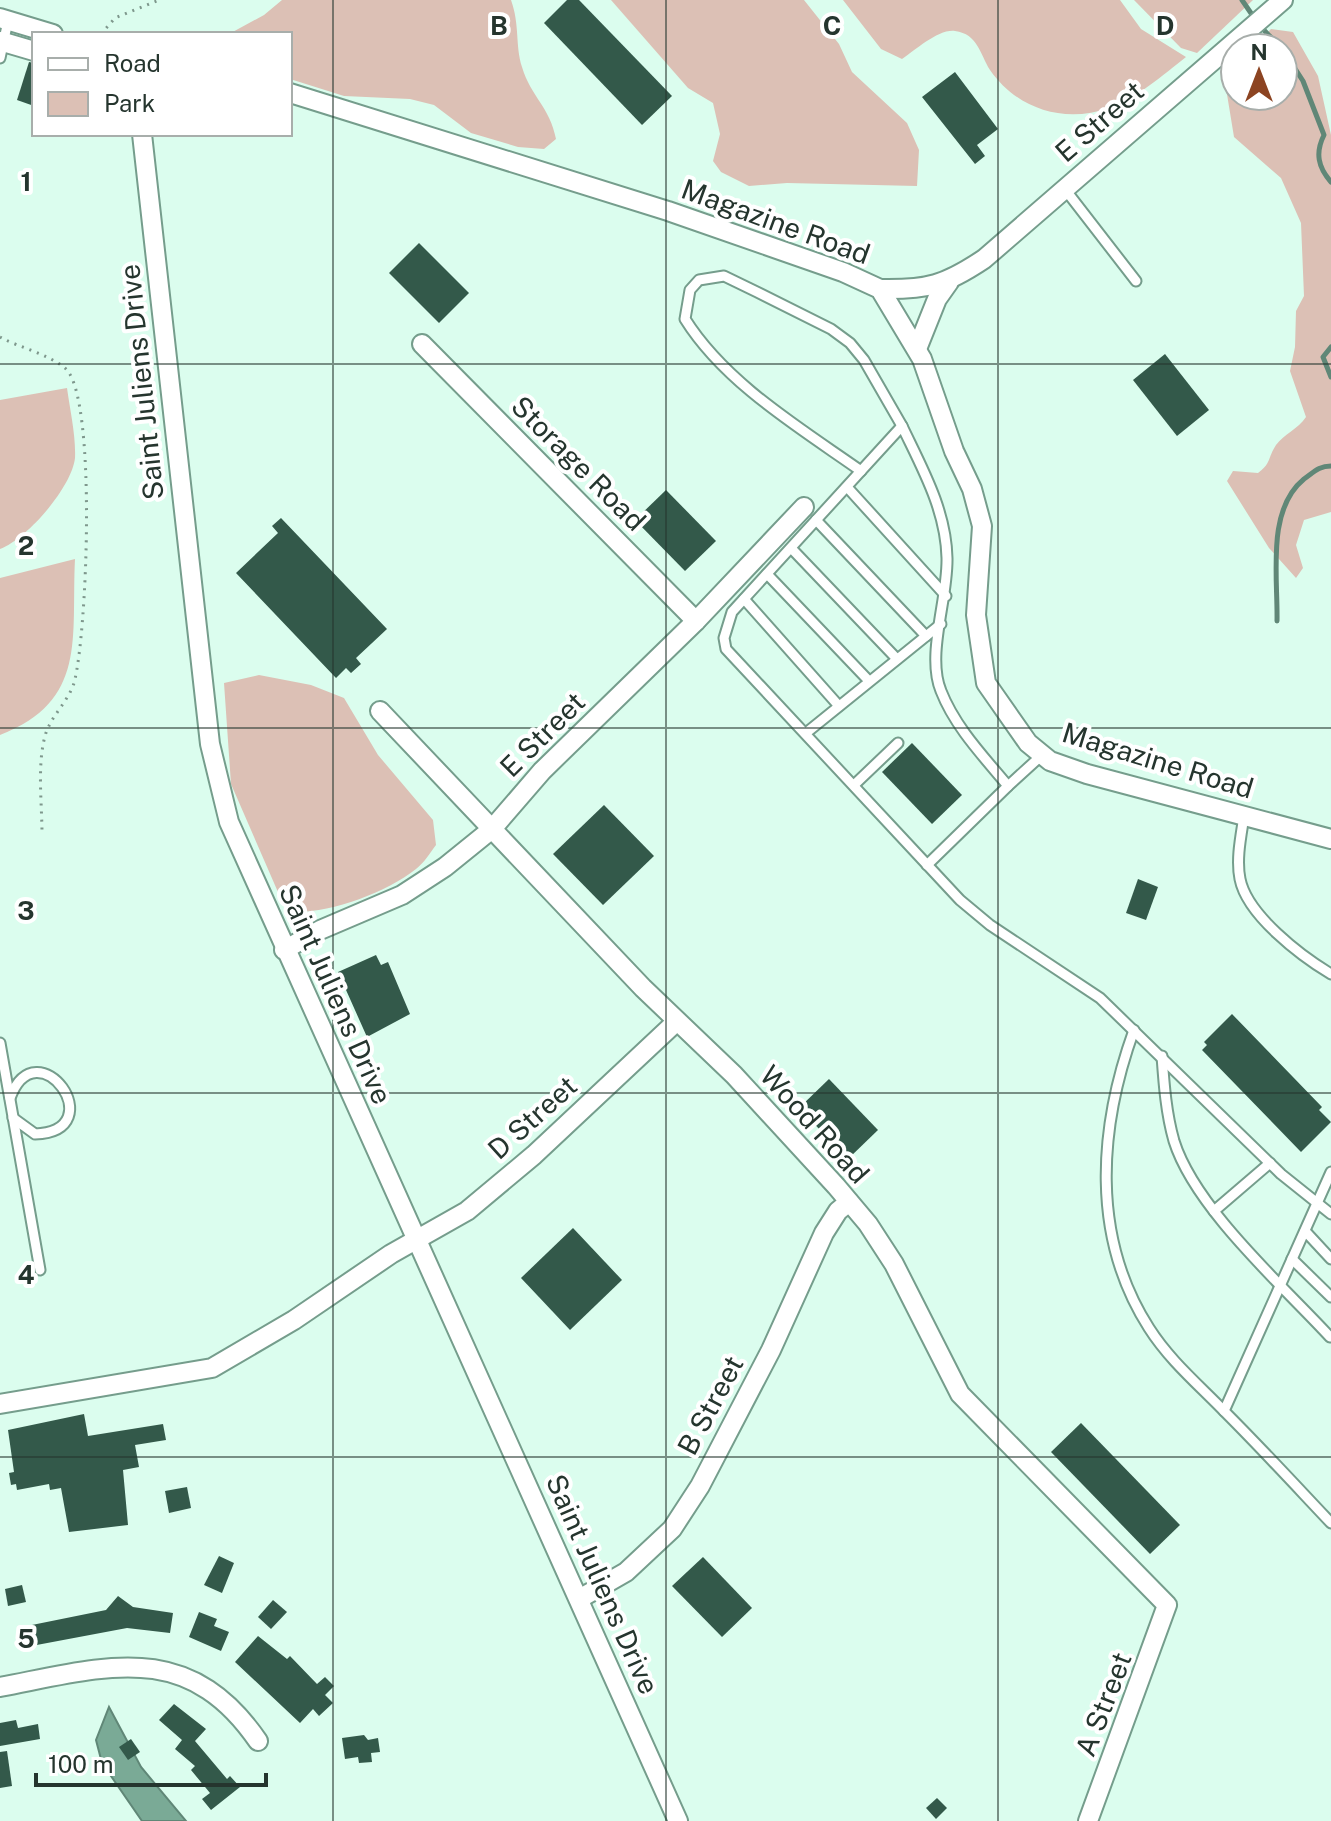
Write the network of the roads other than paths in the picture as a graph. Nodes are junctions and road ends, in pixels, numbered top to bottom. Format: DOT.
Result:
graph roads {
  1 [pos="1283,0"];
  2 [pos="4,20"];
  3 [pos="46,32"];
  4 [pos="1,47"];
  5 [pos="32,51"];
  6 [pos="292,94"];
  7 [pos="142,136"];
  8 [pos="1064,188"];
  9 [pos="1136,281"];
  10 [pos="949,282"];
  11 [pos="880,289"];
  12 [pos="422,344"];
  13 [pos="917,349"];
  14 [pos="902,426"];
  15 [pos="861,471"];
  16 [pos="847,487"];
  17 [pos="810,514"];
  18 [pos="791,548"];
  19 [pos="767,574"];
  20 [pos="946,596"];
  21 [pos="744,599"];
  22 [pos="696,621"];
  23 [pos="941,624"];
  24 [pos="926,636"];
  25 [pos="897,659"];
  26 [pos="869,681"];
  27 [pos="839,706"];
  28 [pos="380,711"];
  29 [pos="806,733"];
  30 [pos="898,743"];
  31 [pos="1042,755"];
  32 [pos="854,785"];
  33 [pos="1008,786"];
  34 [pos="1244,816"];
  35 [pos="492,829"];
  36 [pos="1331,839"];
  37 [pos="927,865"];
  38 [pos="284,950"];
  39 [pos="1331,974"];
  40 [pos="676,1022"];
  41 [pos="1134,1030"];
  42 [pos="0,1043"];
  43 [pos="1162,1056"];
  44 [pos="10,1098"];
  45 [pos="13,1118"];
  46 [pos="1270,1163"];
  47 [pos="1331,1172"];
  48 [pos="1318,1201"];
  49 [pos="849,1202"];
  50 [pos="1214,1211"];
  51 [pos="1331,1214"];
  52 [pos="1305,1231"];
  53 [pos="418,1242"];
  54 [pos="1292,1259"];
  55 [pos="1331,1259"];
  56 [pos="40,1270"];
  57 [pos="1281,1284"];
  58 [pos="1331,1297"];
  59 [pos="1330,1337"];
  60 [pos="0,1404"];
  61 [pos="1224,1411"];
  62 [pos="1331,1523"];
  63 [pos="579,1599"];
  64 [pos="1167,1605"];
  65 [pos="0,1687"];
  66 [pos="258,1741"];
  67 [pos="678,1821"];
  68 [pos="1088,1821"];
  1 -- 8 [label="street, E Street"];
  2 -- 3 [label="street"];
  2 -- 4 [label="lane"];
  4 -- 5 [label="street"];
  6 -- 11 [label="street, Magazine Road"];
  7 -- 38 [label="street, Saint Juliens Drive"];
  8 -- 9 [label="lane"];
  8 -- 10 [label="street, E Street"];
  10 -- 11 [label="street, E Street"];
  10 -- 13 [label="street, E Street"];
  11 -- 13 [label="street, Magazine Road"];
  12 -- 22 [label="street, Storage Road"];
  13 -- 31 [label="street, Magazine Road"];
  14 -- 15 [label="lane"];
  14 -- 15 [label="lane"];
  14 -- 20 [label="lane"];
  15 -- 16 [label="lane"];
  16 -- 17 [label="lane"];
  16 -- 20 [label="lane"];
  17 -- 18 [label="lane"];
  17 -- 22 [label="street, E Street"];
  17 -- 24 [label="lane"];
  18 -- 19 [label="lane"];
  18 -- 25 [label="lane"];
  19 -- 21 [label="lane"];
  19 -- 26 [label="lane"];
  20 -- 23 [label="lane"];
  21 -- 27 [label="lane"];
  21 -- 29 [label="lane"];
  22 -- 35 [label="street, E Street"];
  23 -- 24 [label="lane"];
  23 -- 33 [label="lane"];
  24 -- 25 [label="lane"];
  25 -- 26 [label="lane"];
  26 -- 27 [label="lane"];
  27 -- 29 [label="lane"];
  28 -- 35 [label="street, Wood Road"];
  29 -- 32 [label="lane"];
  30 -- 32 [label="lane"];
  31 -- 33 [label="lane"];
  31 -- 34 [label="street, Magazine Road"];
  32 -- 37 [label="lane"];
  33 -- 37 [label="lane"];
  34 -- 36 [label="street, Magazine Road"];
  34 -- 39 [label="lane"];
  35 -- 38 [label="street, E Street"];
  35 -- 40 [label="street, Wood Road"];
  37 -- 41 [label="lane"];
  38 -- 53 [label="street, Saint Juliens Drive"];
  40 -- 49 [label="street, Wood Road"];
  40 -- 53 [label="street, D Street"];
  41 -- 43 [label="lane"];
  41 -- 61 [label="lane"];
  42 -- 44 [label="lane"];
  43 -- 46 [label="lane"];
  43 -- 50 [label="lane"];
  44 -- 45 [label="lane"];
  44 -- 45 [label="lane"];
  45 -- 56 [label="lane"];
  46 -- 48 [label="lane"];
  46 -- 50 [label="lane"];
  47 -- 48 [label="lane"];
  48 -- 51 [label="lane"];
  48 -- 52 [label="lane"];
  49 -- 63 [label="street, B Street"];
  49 -- 64 [label="street, Wood Road"];
  50 -- 57 [label="lane"];
  52 -- 54 [label="lane"];
  52 -- 55 [label="lane"];
  53 -- 60 [label="street, D Street"];
  53 -- 63 [label="street, Saint Juliens Drive"];
  54 -- 57 [label="lane"];
  54 -- 58 [label="lane"];
  57 -- 59 [label="lane"];
  57 -- 61 [label="lane"];
  61 -- 62 [label="lane"];
  63 -- 67 [label="street, Saint Juliens Drive"];
  64 -- 68 [label="street, A Street"];
  65 -- 66 [label="street"];
}
